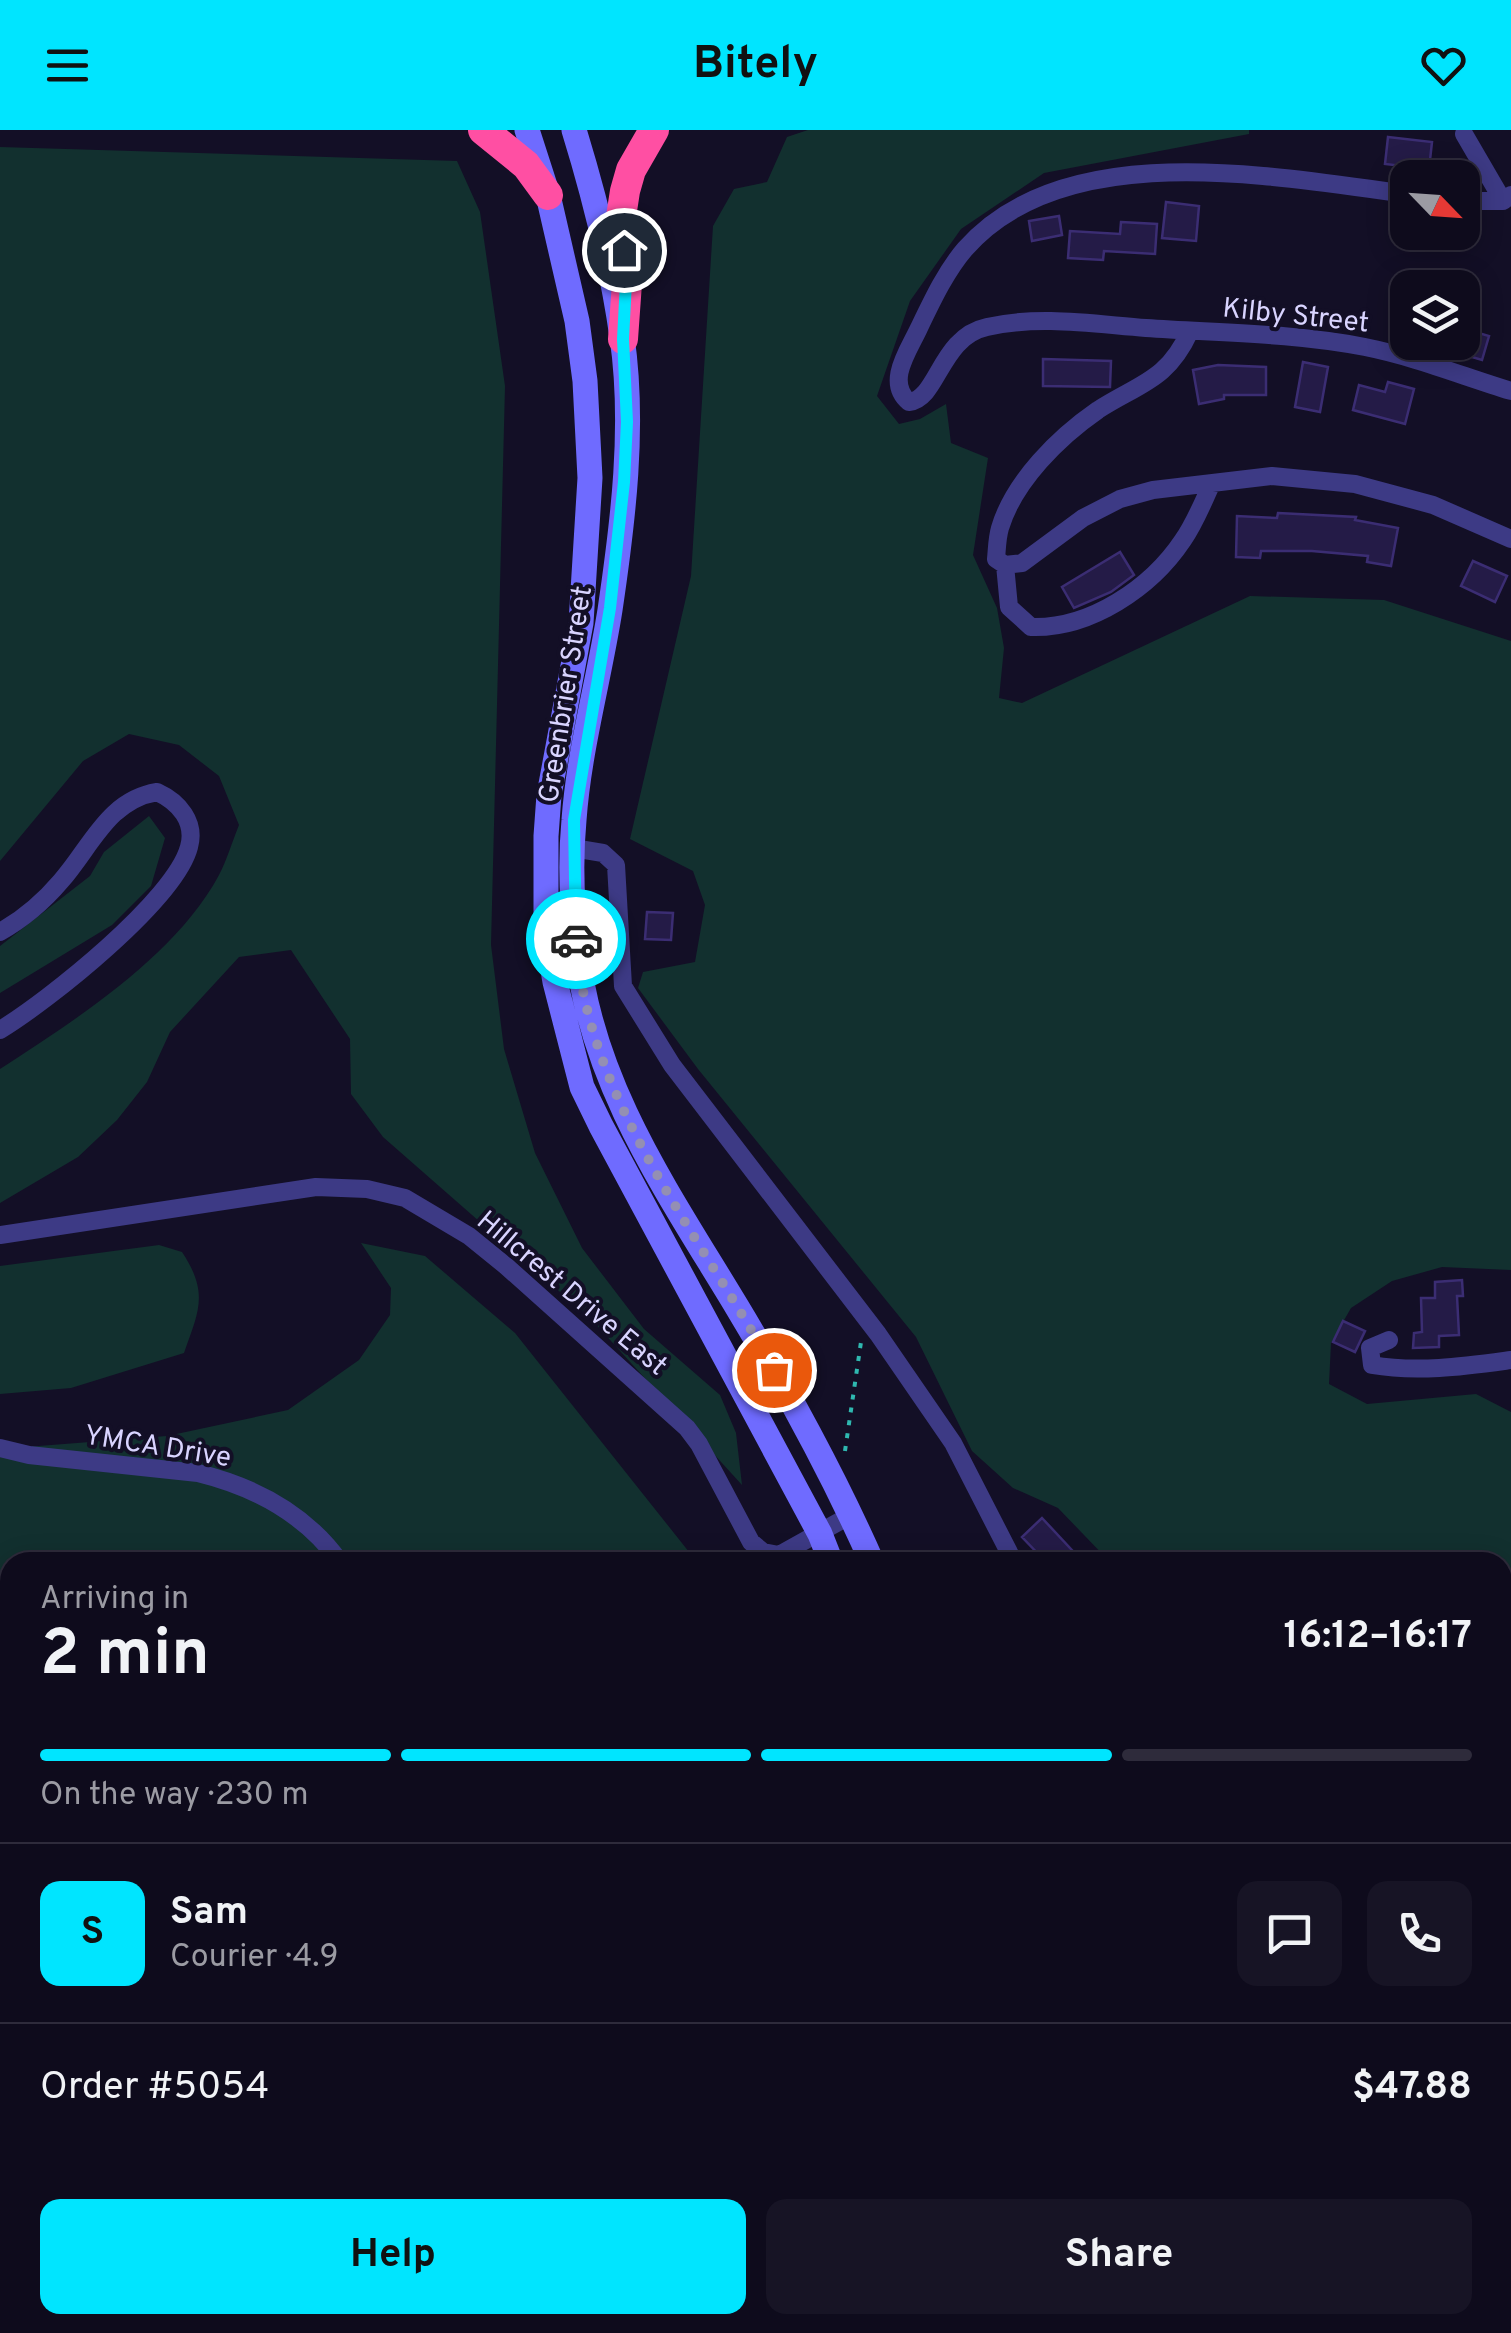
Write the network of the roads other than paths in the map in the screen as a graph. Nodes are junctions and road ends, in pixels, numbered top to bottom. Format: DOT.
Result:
graph roads {
  1 [pos="483,130"];
  2 [pos="527,130"];
  3 [pos="574,130"];
  4 [pos="654,130"];
  5 [pos="1464,134"];
  6 [pos="1390,192"];
  7 [pos="548,195"];
  8 [pos="1507,198"];
  9 [pos="1480,200"];
  10 [pos="1190,331"];
  11 [pos="623,339"];
  12 [pos="1511,391"];
  13 [pos="1212,483"];
  14 [pos="1511,538"];
  15 [pos="1005,565"];
  16 [pos="573,848"];
  17 [pos="0,932"];
  18 [pos="0,1030"];
  19 [pos="0,1235"];
  20 [pos="1388,1340"];
  21 [pos="1511,1360"];
  22 [pos="0,1448"];
  23 [pos="851,1515"];
  24 [pos="820,1534"];
  25 [pos="332,1552"];
  26 [pos="763,1552"];
  27 [pos="785,1552"];
  28 [pos="827,1552"];
  29 [pos="868,1552"];
  30 [pos="1009,1552"];
  1 -- 7 [label="highway"];
  2 -- 7 [label="main road, Greenbrier Street"];
  3 -- 11 [label="main road, Greenbrier Street"];
  4 -- 11 [label="highway"];
  5 -- 8 [label="street"];
  6 -- 10 [label="street, Kilby Street"];
  7 -- 24 [label="main road, Greenbrier Street"];
  8 -- 9 [label="street"];
  10 -- 12 [label="street, Kilby Street"];
  10 -- 15 [label="street"];
  11 -- 16 [label="main road, Greenbrier Street"];
  13 -- 14 [label="street"];
  13 -- 15 [label="street"];
  13 -- 15 [label="street"];
  16 -- 23 [label="main road, Greenbrier Street"];
  16 -- 30 [label="street"];
  17 -- 18 [label="street"];
  19 -- 26 [label="street, Hillcrest Drive East"];
  20 -- 21 [label="street"];
  22 -- 25 [label="street, YMCA Drive"];
  23 -- 24 [label="street, Hillcrest Drive East"];
  23 -- 29 [label="main road, Greenbrier Street"];
  24 -- 27 [label="street, Hillcrest Drive East"];
  24 -- 28 [label="main road, Greenbrier Street"];
}
